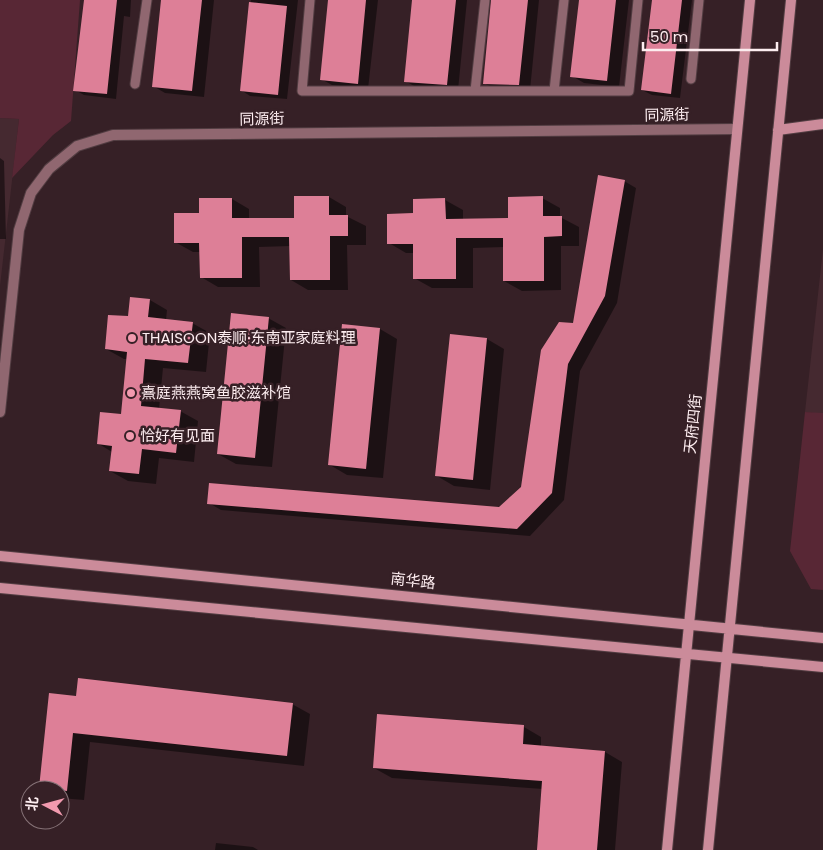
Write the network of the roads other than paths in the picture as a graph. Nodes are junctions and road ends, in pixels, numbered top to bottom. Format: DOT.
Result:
graph roads {
  1 [pos="147,0"];
  2 [pos="310,0"];
  3 [pos="485,0"];
  4 [pos="564,0"];
  5 [pos="638,0"];
  6 [pos="699,0"];
  7 [pos="750,0"];
  8 [pos="791,0"];
  9 [pos="691,79"];
  10 [pos="135,84"];
  11 [pos="475,91"];
  12 [pos="554,91"];
  13 [pos="823,124"];
  14 [pos="737,129"];
  15 [pos="778,130"];
  16 [pos="0,412"];
  17 [pos="0,556"];
  18 [pos="0,588"];
  19 [pos="689,624"];
  20 [pos="729,628"];
  21 [pos="823,638"];
  22 [pos="686,652"];
  23 [pos="726,657"];
  24 [pos="823,667"];
  25 [pos="666,850"];
  26 [pos="708,850"];
  1 -- 10 [label="lane"];
  2 -- 11 [label="lane"];
  3 -- 11 [label="lane"];
  4 -- 12 [label="lane"];
  5 -- 12 [label="lane"];
  6 -- 9 [label="lane"];
  7 -- 14 [label="main road, 天府四街"];
  8 -- 15 [label="main road"];
  11 -- 12 [label="lane"];
  13 -- 15 [label="main road"];
  14 -- 16 [label="street, 同源街"];
  14 -- 19 [label="main road, 天府四街"];
  15 -- 20 [label="main road"];
  17 -- 19 [label="main road, 南华路"];
  18 -- 22 [label="main road"];
  19 -- 20 [label="main road, 南华路"];
  19 -- 22 [label="main road, 天府四街"];
  20 -- 21 [label="main road, 南华路"];
  20 -- 23 [label="main road"];
  22 -- 23 [label="main road"];
  22 -- 25 [label="main road, 天府四街"];
  23 -- 24 [label="main road"];
  23 -- 26 [label="main road"];
}
